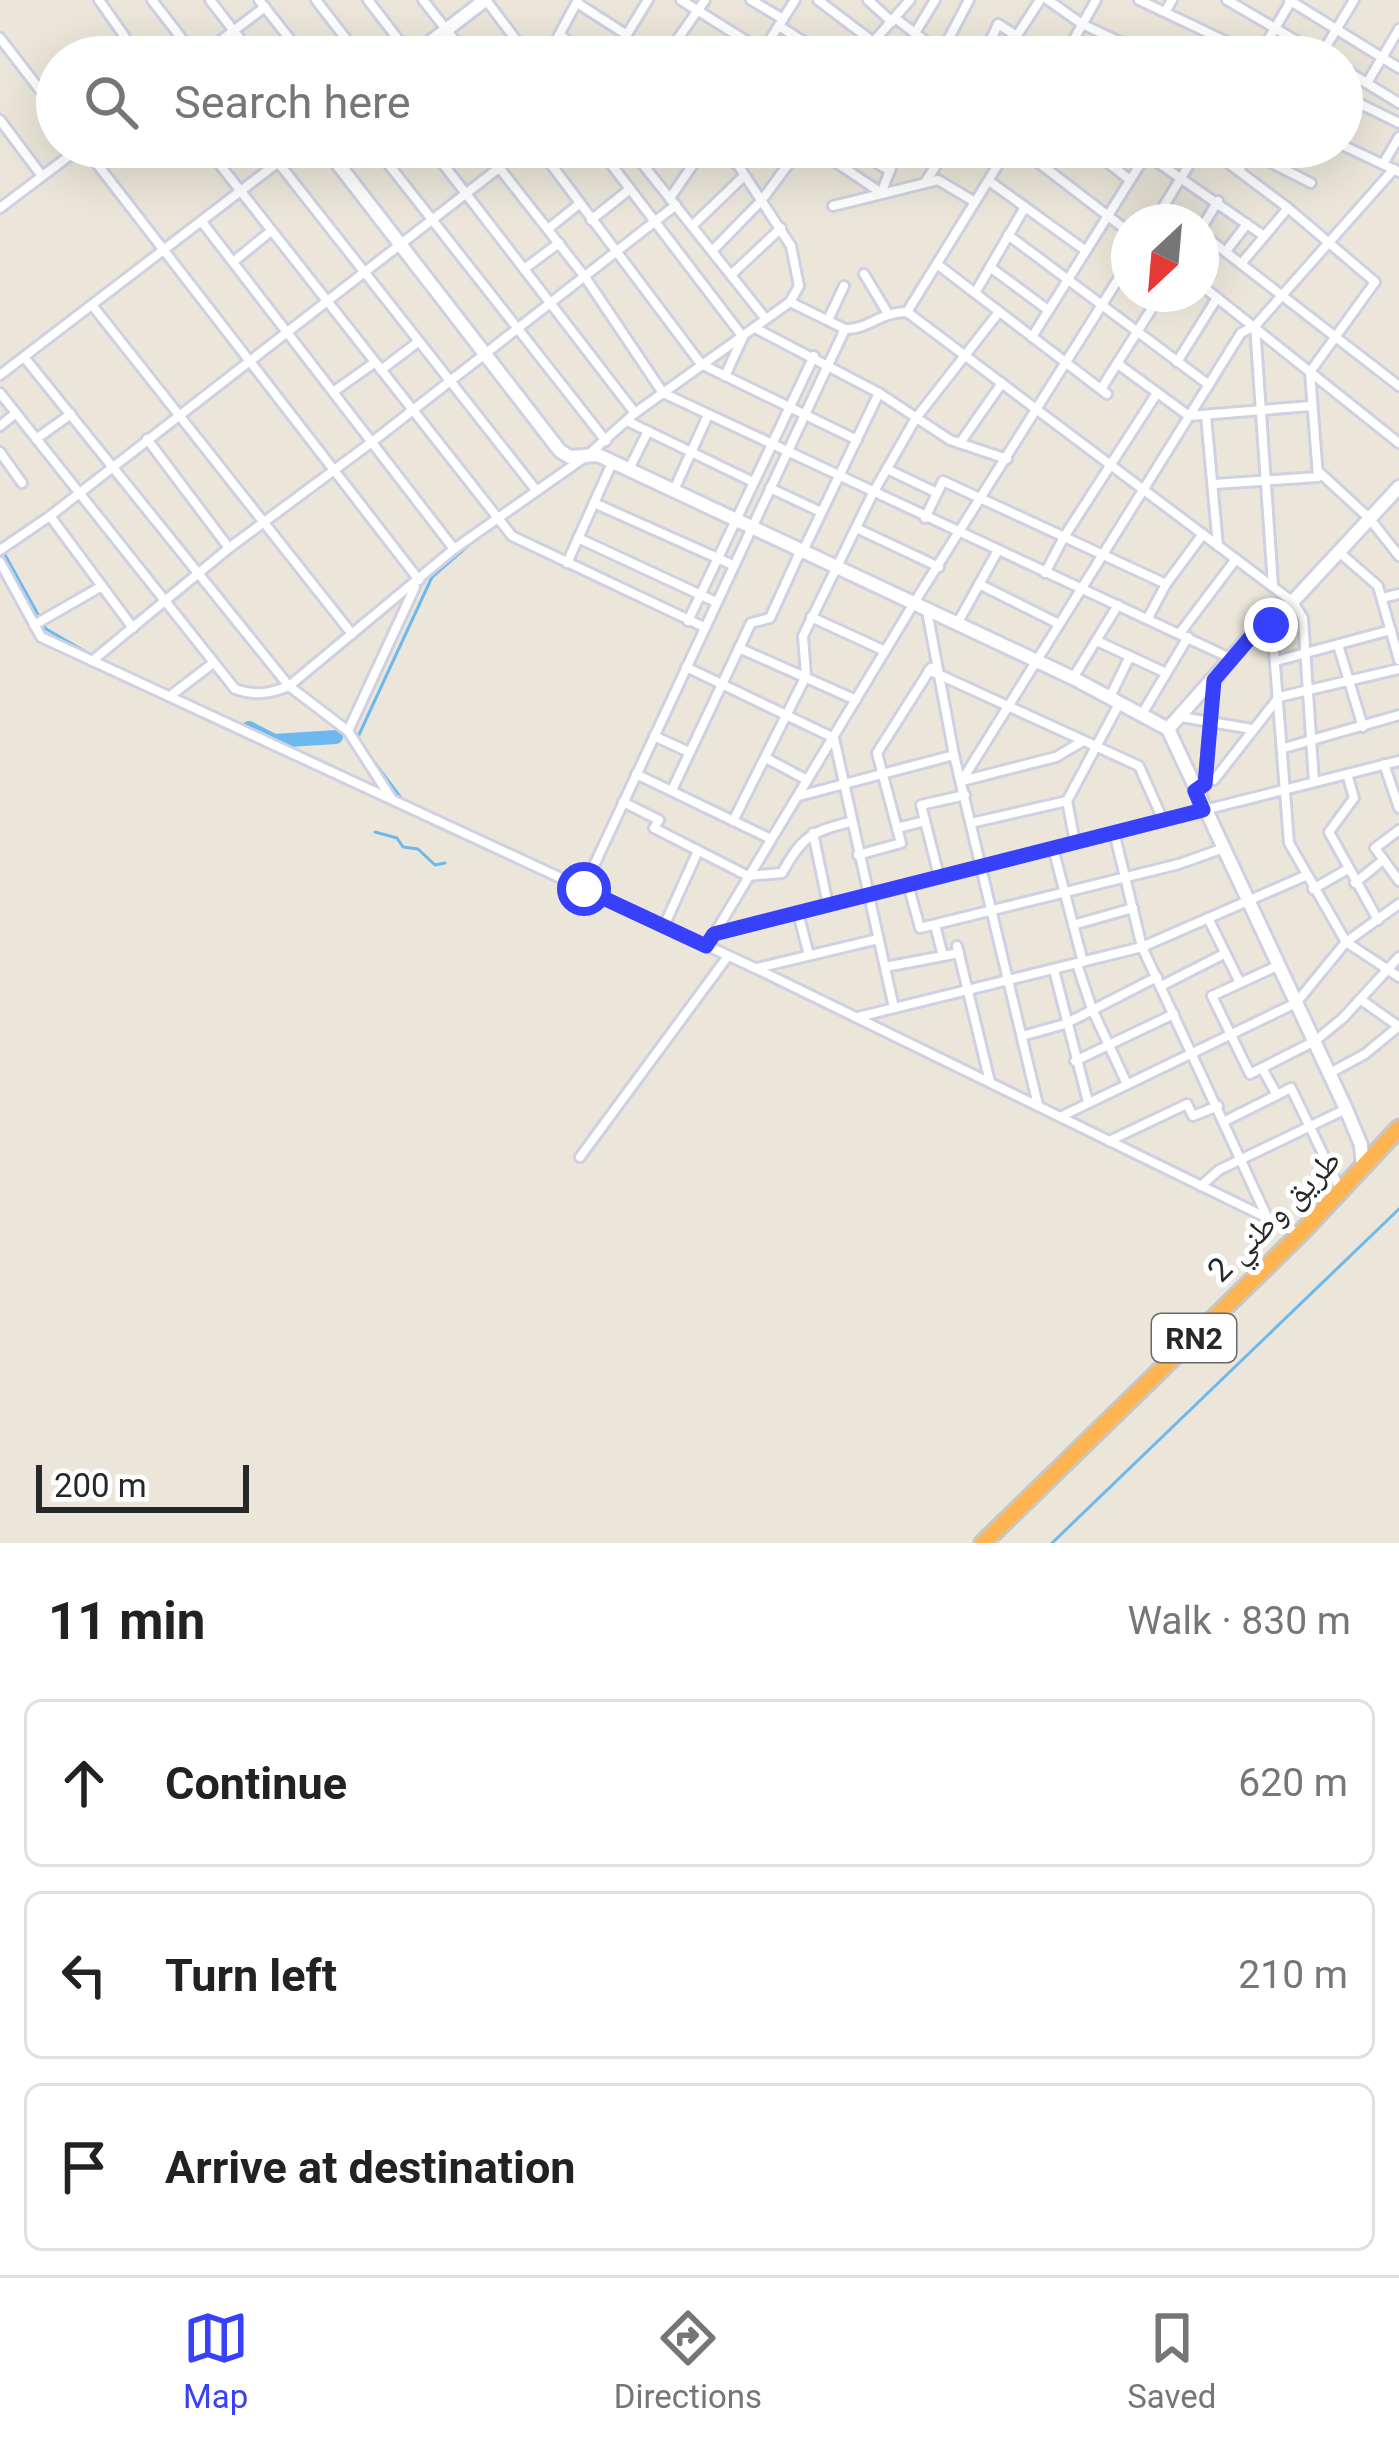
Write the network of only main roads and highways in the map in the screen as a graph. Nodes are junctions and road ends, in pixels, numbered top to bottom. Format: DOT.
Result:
graph roads {
  1 [pos="1399,1128"];
  2 [pos="983,1543"];
  1 -- 2 [label="highway, طريق وطني 2 / RN2"];
}
